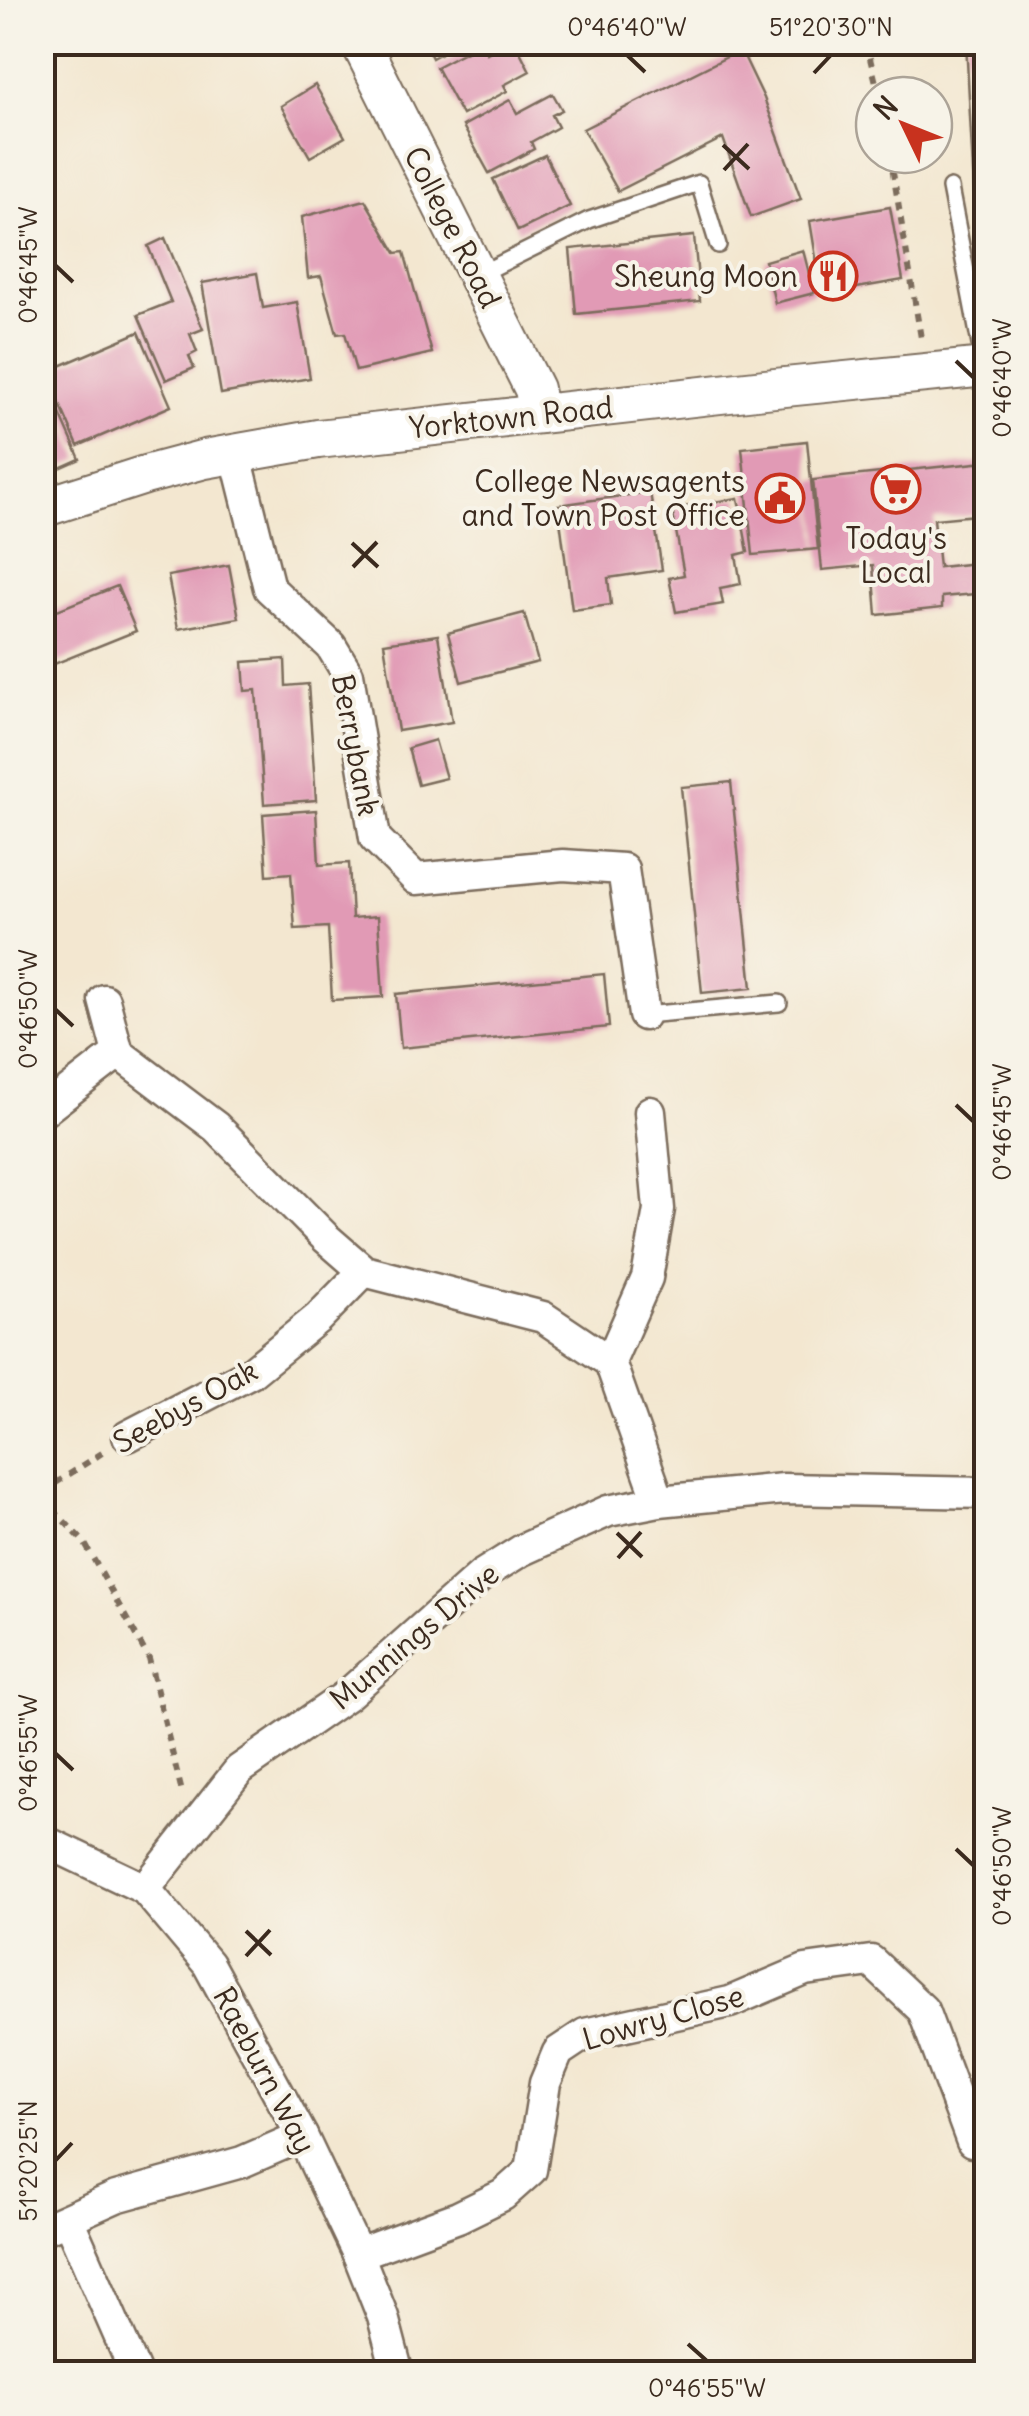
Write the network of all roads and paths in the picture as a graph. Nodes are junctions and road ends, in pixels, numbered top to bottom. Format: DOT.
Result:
graph roads {
  1 [pos="360,42"];
  2 [pos="866,42"];
  3 [pos="874,75"];
  4 [pos="893,175"];
  5 [pos="950,188"];
  6 [pos="718,244"];
  7 [pos="478,275"];
  8 [pos="985,367"];
  9 [pos="925,374"];
  10 [pos="539,414"];
  11 [pos="234,452"];
  12 [pos="42,508"];
  13 [pos="104,1000"];
  14 [pos="779,1003"];
  15 [pos="644,1015"];
  16 [pos="118,1053"];
  17 [pos="42,1112"];
  18 [pos="650,1112"];
  19 [pos="364,1271"];
  20 [pos="610,1362"];
  21 [pos="128,1436"];
  22 [pos="986,1492"];
  23 [pos="42,1495"];
  24 [pos="659,1501"];
  25 [pos="185,1803"];
  26 [pos="42,1840"];
  27 [pos="146,1889"];
  28 [pos="302,2136"];
  29 [pos="972,2142"];
  30 [pos="55,2224"];
  31 [pos="358,2254"];
  32 [pos="136,2374"];
  33 [pos="398,2374"];
  1 -- 7 [label="street, College Road"];
  2 -- 3 [label="path"];
  4 -- 9 [label="path"];
  5 -- 8 [label="lane"];
  6 -- 7 [label="lane"];
  7 -- 10 [label="street, College Road"];
  8 -- 9 [label="street, Yorktown Road"];
  9 -- 10 [label="street, Yorktown Road"];
  10 -- 11 [label="street, Yorktown Road"];
  11 -- 12 [label="street, Yorktown Road"];
  11 -- 15 [label="street, Berrybank"];
  13 -- 16 [label="street"];
  14 -- 15 [label="lane"];
  16 -- 17 [label="street"];
  16 -- 19 [label="street"];
  18 -- 20 [label="street"];
  19 -- 20 [label="street"];
  19 -- 21 [label="street, Seebys Oak"];
  20 -- 24 [label="street"];
  21 -- 23 [label="path, Seebys Oak"];
  22 -- 24 [label="street, Munnings Drive"];
  23 -- 25 [label="path"];
  24 -- 27 [label="street, Munnings Drive"];
  26 -- 27 [label="street, Raeburn Way"];
  27 -- 28 [label="street, Raeburn Way"];
  28 -- 30 [label="street"];
  28 -- 31 [label="street, Raeburn Way"];
  29 -- 31 [label="street, Lowry Close"];
  30 -- 32 [label="street"];
  31 -- 33 [label="street, Raeburn Way"];
}
